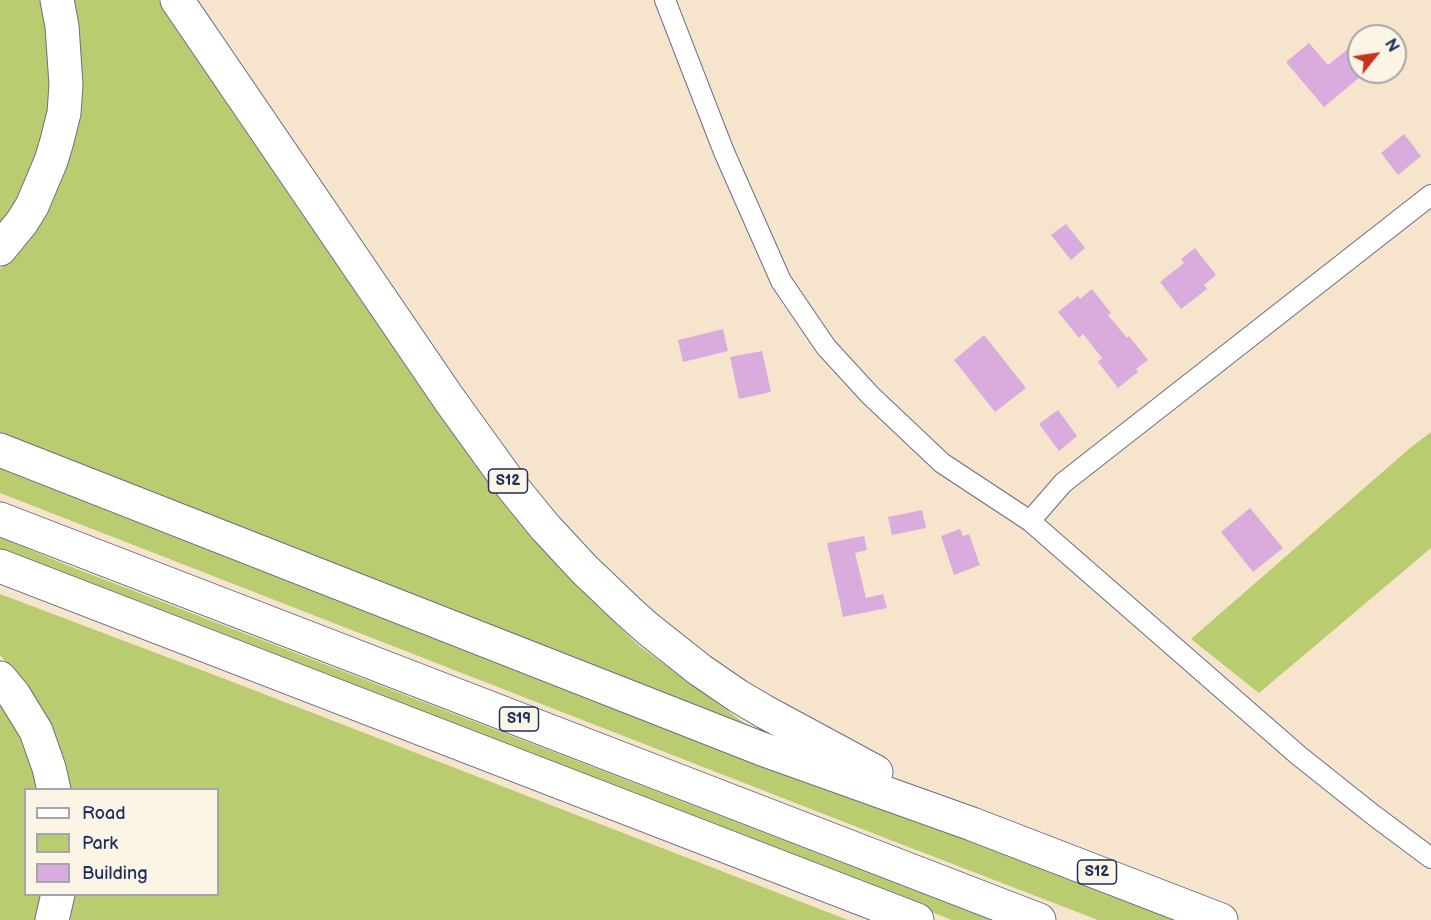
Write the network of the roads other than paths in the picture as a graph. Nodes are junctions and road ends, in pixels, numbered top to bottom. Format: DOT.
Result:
graph roads {
  1 [pos="57,0"];
  2 [pos="177,0"];
  3 [pos="665,0"];
  4 [pos="1431,195"];
  5 [pos="0,249"];
  6 [pos="0,450"];
  7 [pos="0,519"];
  8 [pos="1030,521"];
  9 [pos="0,566"];
  10 [pos="0,678"];
  11 [pos="54,788"];
  12 [pos="972,824"];
  13 [pos="1431,858"];
  14 [pos="58,896"];
  15 [pos="52,920"];
  16 [pos="917,920"];
  17 [pos="1039,920"];
  18 [pos="1221,920"];
  1 -- 5 [label="highway"];
  2 -- 12 [label="highway, S12"];
  3 -- 8 [label="street"];
  4 -- 8 [label="street"];
  6 -- 12 [label="highway"];
  7 -- 17 [label="highway, S19"];
  8 -- 13 [label="street"];
  9 -- 16 [label="highway"];
  10 -- 11 [label="highway"];
  12 -- 18 [label="highway, S12"];
  14 -- 15 [label="highway"];
}
